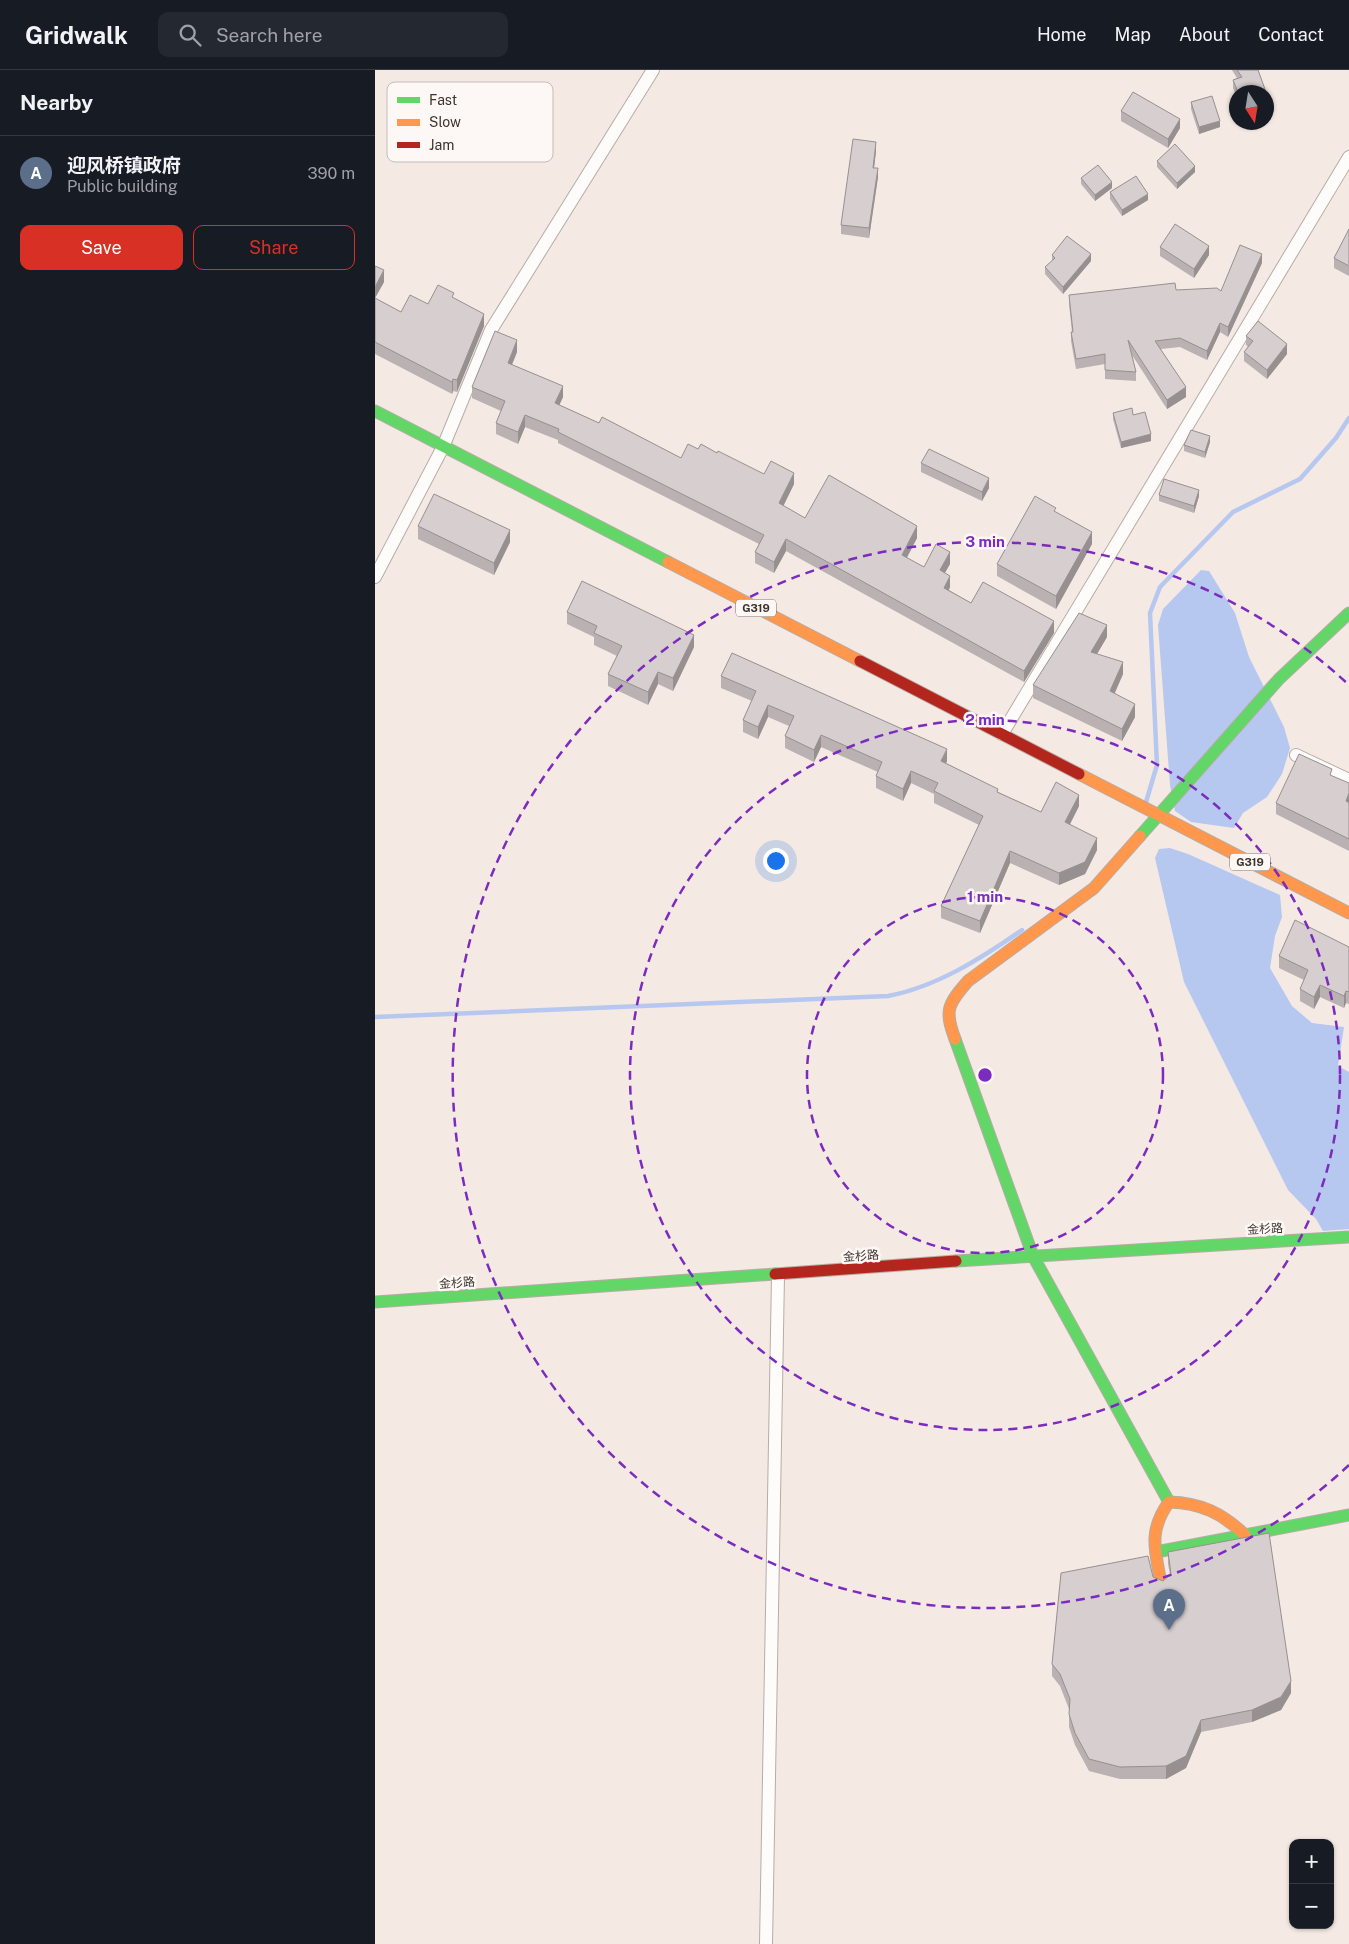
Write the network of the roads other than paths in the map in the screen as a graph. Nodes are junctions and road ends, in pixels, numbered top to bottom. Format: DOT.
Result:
graph roads {
  1 [pos="653,70"];
  2 [pos="1349,157"];
  3 [pos="375,411"];
  4 [pos="443,447"];
  5 [pos="375,577"];
  6 [pos="1349,613"];
  7 [pos="1002,734"];
  8 [pos="1296,755"];
  9 [pos="1349,780"];
  10 [pos="1154,813"];
  11 [pos="1349,914"];
  12 [pos="1349,1238"];
  13 [pos="1033,1256"];
  14 [pos="779,1276"];
  15 [pos="375,1302"];
  16 [pos="1169,1502"];
  17 [pos="1349,1515"];
  18 [pos="1245,1535"];
  19 [pos="1156,1552"];
  20 [pos="1161,1583"];
  21 [pos="766,1944"];
  1 -- 4 [label="street"];
  2 -- 7 [label="street"];
  3 -- 4 [label="main road, G319"];
  4 -- 5 [label="street"];
  4 -- 7 [label="main road, G319"];
  6 -- 10 [label="main road"];
  7 -- 10 [label="main road, G319"];
  8 -- 9 [label="street"];
  10 -- 11 [label="main road, G319"];
  10 -- 13 [label="main road"];
  12 -- 13 [label="main road, 金杉路"];
  13 -- 14 [label="main road, 金杉路"];
  13 -- 16 [label="main road"];
  14 -- 15 [label="main road, 金杉路"];
  14 -- 21 [label="street"];
  16 -- 18 [label="main road"];
  16 -- 19 [label="main road"];
  17 -- 18 [label="main road"];
  18 -- 19 [label="main road"];
  19 -- 20 [label="main road"];
}
